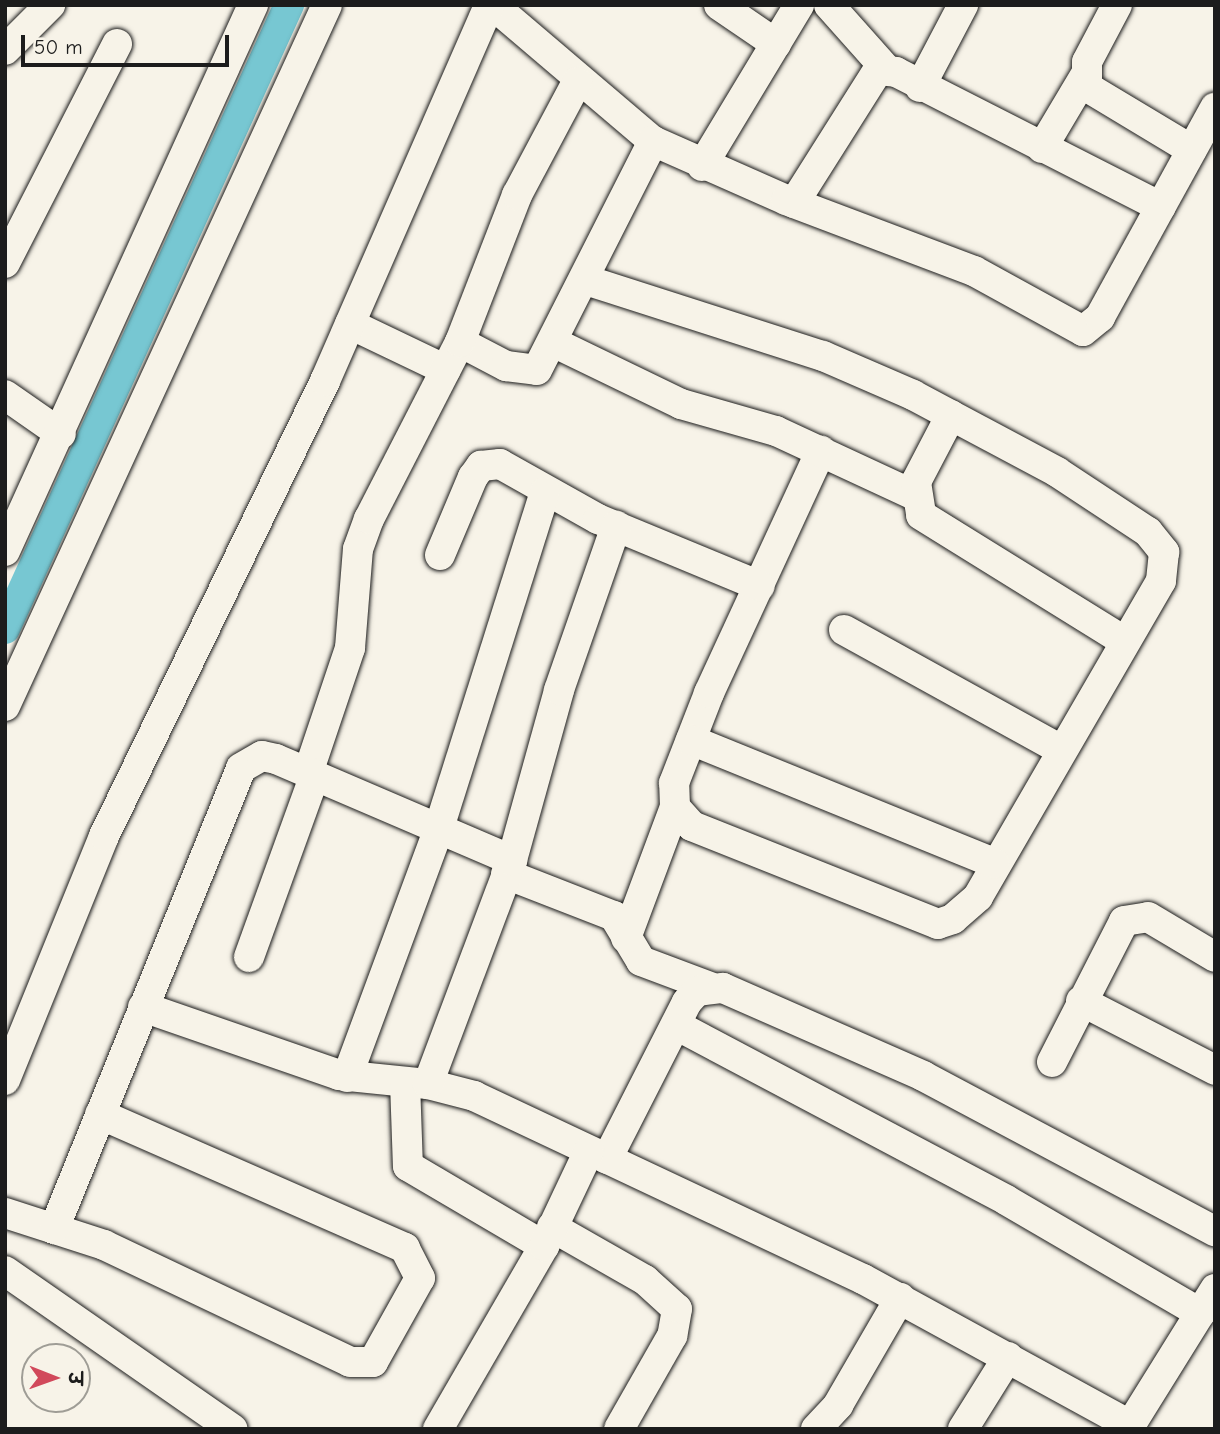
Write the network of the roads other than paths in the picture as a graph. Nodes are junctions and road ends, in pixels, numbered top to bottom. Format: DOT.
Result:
graph roads {
  1 [pos="50,5"];
  2 [pos="253,5"];
  3 [pos="327,5"];
  4 [pos="491,5"];
  5 [pos="719,5"];
  6 [pos="799,5"];
  7 [pos="829,5"];
  8 [pos="963,5"];
  9 [pos="1117,5"];
  10 [pos="117,44"];
  11 [pos="776,44"];
  12 [pos="5,50"];
  13 [pos="887,70"];
  14 [pos="1086,75"];
  15 [pos="577,82"];
  16 [pos="920,86"];
  17 [pos="1214,111"];
  18 [pos="653,141"];
  19 [pos="1042,148"];
  20 [pos="1192,150"];
  21 [pos="702,166"];
  22 [pos="794,203"];
  23 [pos="1161,207"];
  24 [pos="5,263"];
  25 [pos="586,280"];
  26 [pos="350,324"];
  27 [pos="460,342"];
  28 [pos="555,343"];
  29 [pos="446,370"];
  30 [pos="5,395"];
  31 [pos="951,415"];
  32 [pos="61,434"];
  33 [pos="821,451"];
  34 [pos="545,492"];
  35 [pos="914,495"];
  36 [pos="616,526"];
  37 [pos="5,551"];
  38 [pos="440,555"];
  39 [pos="760,586"];
  40 [pos="844,630"];
  41 [pos="1124,641"];
  42 [pos="5,706"];
  43 [pos="691,740"];
  44 [pos="1060,749"];
  45 [pos="312,774"];
  46 [pos="675,807"];
  47 [pos="439,828"];
  48 [pos="994,863"];
  49 [pos="509,867"];
  50 [pos="626,938"];
  51 [pos="249,957"];
  52 [pos="1215,957"];
  53 [pos="710,987"];
  54 [pos="1082,1001"];
  55 [pos="143,1007"];
  56 [pos="676,1025"];
  57 [pos="1052,1062"];
  58 [pos="1215,1070"];
  59 [pos="347,1077"];
  60 [pos="5,1080"];
  61 [pos="416,1083"];
  62 [pos="100,1114"];
  63 [pos="598,1155"];
  64 [pos="5,1213"];
  65 [pos="54,1229"];
  66 [pos="1215,1230"];
  67 [pos="548,1237"];
  68 [pos="5,1271"];
  69 [pos="900,1298"];
  70 [pos="1207,1301"];
  71 [pos="1008,1357"];
  72 [pos="1129,1427"];
  73 [pos="232,1429"];
  74 [pos="439,1429"];
  75 [pos="619,1429"];
  76 [pos="816,1429"];
  77 [pos="963,1429"];
  1 -- 12 [label="street"];
  2 -- 32 [label="street"];
  3 -- 42 [label="street"];
  4 -- 15 [label="street"];
  4 -- 26 [label="street"];
  5 -- 11 [label="street"];
  6 -- 11 [label="street"];
  7 -- 13 [label="street"];
  8 -- 16 [label="street"];
  9 -- 14 [label="street"];
  10 -- 24 [label="street"];
  11 -- 21 [label="street"];
  13 -- 16 [label="street"];
  13 -- 22 [label="street"];
  14 -- 19 [label="street"];
  14 -- 20 [label="street"];
  15 -- 18 [label="street"];
  15 -- 27 [label="street"];
  16 -- 19 [label="street"];
  17 -- 20 [label="street"];
  18 -- 21 [label="street"];
  18 -- 25 [label="street"];
  19 -- 23 [label="street"];
  20 -- 23 [label="street"];
  21 -- 22 [label="street"];
  22 -- 23 [label="street"];
  25 -- 28 [label="street"];
  25 -- 31 [label="street"];
  26 -- 29 [label="street"];
  26 -- 60 [label="street"];
  27 -- 28 [label="street"];
  27 -- 29 [label="street"];
  28 -- 33 [label="street"];
  29 -- 45 [label="street"];
  30 -- 32 [label="street"];
  31 -- 35 [label="street"];
  31 -- 41 [label="street"];
  32 -- 37 [label="street"];
  33 -- 35 [label="street"];
  33 -- 39 [label="street"];
  34 -- 36 [label="street"];
  34 -- 38 [label="street"];
  34 -- 47 [label="street"];
  35 -- 41 [label="street"];
  36 -- 39 [label="street"];
  36 -- 49 [label="street"];
  39 -- 43 [label="street"];
  40 -- 44 [label="street"];
  41 -- 44 [label="street"];
  43 -- 46 [label="street"];
  43 -- 48 [label="street"];
  44 -- 48 [label="street"];
  45 -- 47 [label="street"];
  45 -- 51 [label="street"];
  45 -- 55 [label="street"];
  46 -- 48 [label="street"];
  46 -- 50 [label="street"];
  47 -- 49 [label="street"];
  47 -- 59 [label="street"];
  49 -- 50 [label="street"];
  49 -- 61 [label="street"];
  50 -- 53 [label="street"];
  52 -- 54 [label="street"];
  53 -- 56 [label="street"];
  53 -- 66 [label="street"];
  54 -- 57 [label="street"];
  54 -- 58 [label="street"];
  55 -- 59 [label="street"];
  55 -- 62 [label="street"];
  56 -- 63 [label="street"];
  56 -- 70 [label="street"];
  59 -- 61 [label="street"];
  61 -- 63 [label="street"];
  61 -- 67 [label="street"];
  62 -- 65 [label="street"];
  62 -- 65 [label="street"];
  63 -- 67 [label="street"];
  63 -- 69 [label="street"];
  64 -- 65 [label="street"];
  67 -- 74 [label="street"];
  67 -- 75 [label="street"];
  68 -- 73 [label="street"];
  69 -- 71 [label="street"];
  69 -- 76 [label="street"];
  70 -- 72 [label="street"];
  71 -- 72 [label="street"];
  71 -- 77 [label="street"];
}
